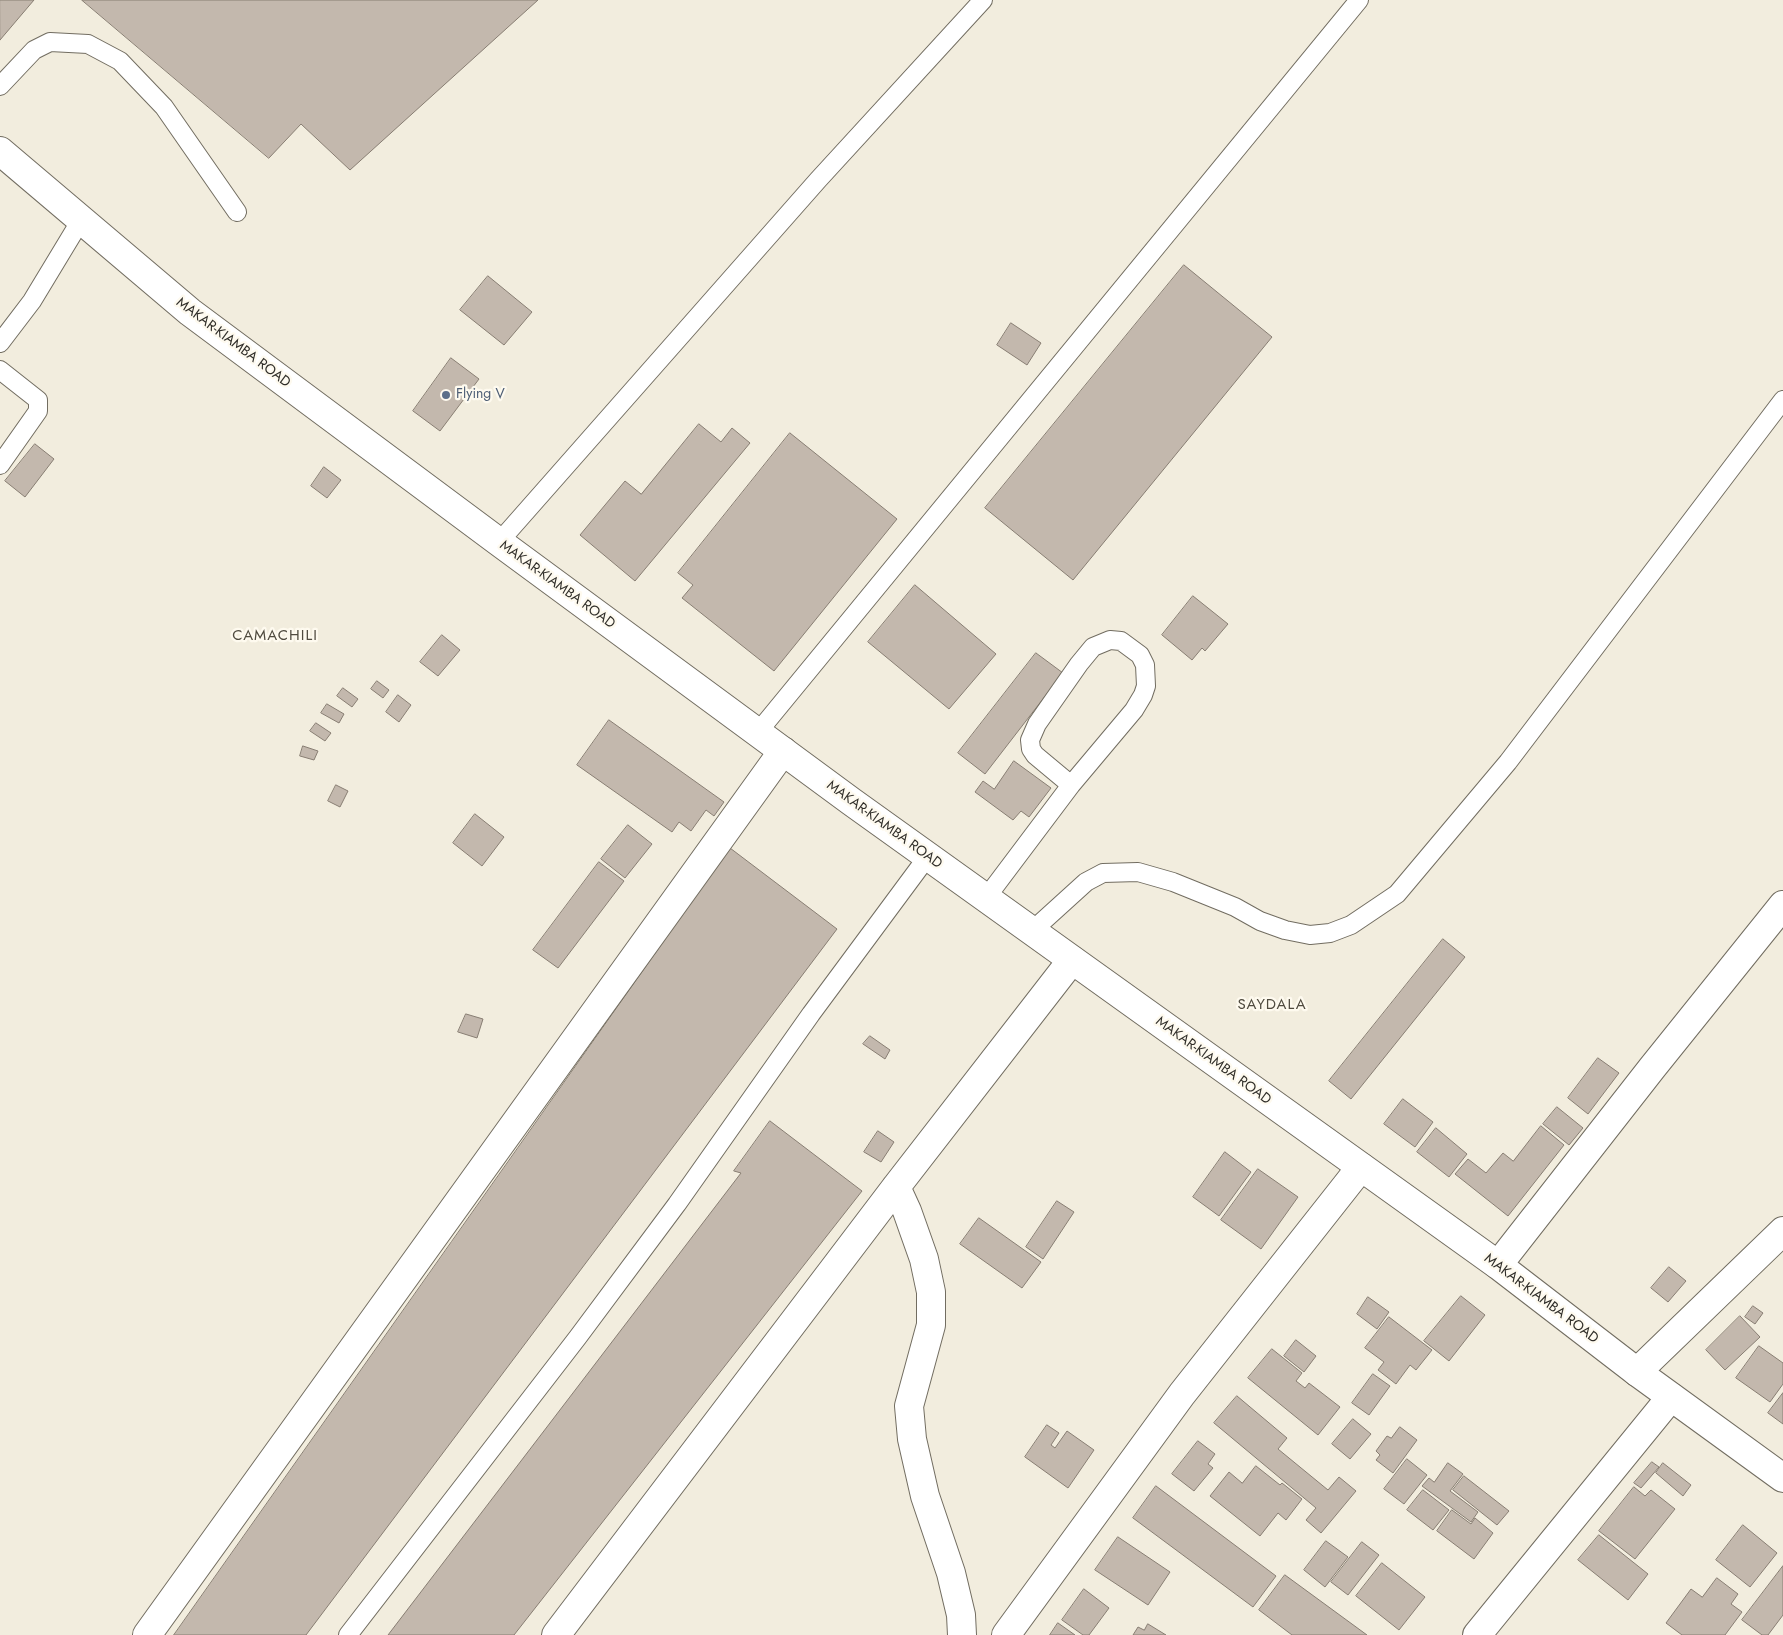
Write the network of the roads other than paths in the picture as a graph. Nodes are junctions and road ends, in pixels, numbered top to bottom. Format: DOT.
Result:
graph roads {
  1 [pos="984,0"];
  2 [pos="1359,0"];
  3 [pos="0,86"];
  4 [pos="0,151"];
  5 [pos="238,212"];
  6 [pos="81,220"];
  7 [pos="0,343"];
  8 [pos="0,370"];
  9 [pos="1783,400"];
  10 [pos="0,465"];
  11 [pos="499,542"];
  12 [pos="758,732"];
  13 [pos="783,751"];
  14 [pos="1071,785"];
  15 [pos="928,856"];
  16 [pos="986,898"];
  17 [pos="1783,905"];
  18 [pos="1032,931"];
  19 [pos="1072,960"];
  20 [pos="1361,1167"];
  21 [pos="896,1187"];
  22 [pos="1783,1231"];
  23 [pos="1498,1265"];
  24 [pos="1637,1372"];
  25 [pos="1671,1397"];
  26 [pos="1783,1478"];
  27 [pos="147,1635"];
  28 [pos="348,1635"];
  29 [pos="556,1635"];
  30 [pos="962,1635"];
  31 [pos="1006,1635"];
  32 [pos="1477,1635"];
  1 -- 11 [label="lane"];
  2 -- 12 [label="lane"];
  3 -- 5 [label="lane"];
  4 -- 6 [label="street, MAKAR-KIAMBA ROAD"];
  6 -- 7 [label="lane"];
  6 -- 11 [label="street, MAKAR-KIAMBA ROAD"];
  8 -- 10 [label="lane"];
  9 -- 18 [label="lane"];
  11 -- 12 [label="street, MAKAR-KIAMBA ROAD"];
  12 -- 13 [label="street, MAKAR-KIAMBA ROAD"];
  13 -- 15 [label="street, MAKAR-KIAMBA ROAD"];
  13 -- 27 [label="street"];
  14 -- 14 [label="lane"];
  14 -- 16 [label="lane"];
  15 -- 16 [label="street, MAKAR-KIAMBA ROAD"];
  15 -- 28 [label="lane"];
  16 -- 18 [label="street, MAKAR-KIAMBA ROAD"];
  17 -- 23 [label="street"];
  18 -- 19 [label="street, MAKAR-KIAMBA ROAD"];
  19 -- 20 [label="street, MAKAR-KIAMBA ROAD"];
  19 -- 21 [label="street"];
  20 -- 23 [label="street, MAKAR-KIAMBA ROAD"];
  20 -- 31 [label="street"];
  21 -- 29 [label="street"];
  21 -- 30 [label="street"];
  22 -- 24 [label="street"];
  23 -- 24 [label="street, MAKAR-KIAMBA ROAD"];
  24 -- 25 [label="street, MAKAR-KIAMBA ROAD"];
  25 -- 26 [label="street, MAKAR-KIAMBA ROAD"];
  25 -- 32 [label="street"];
}
